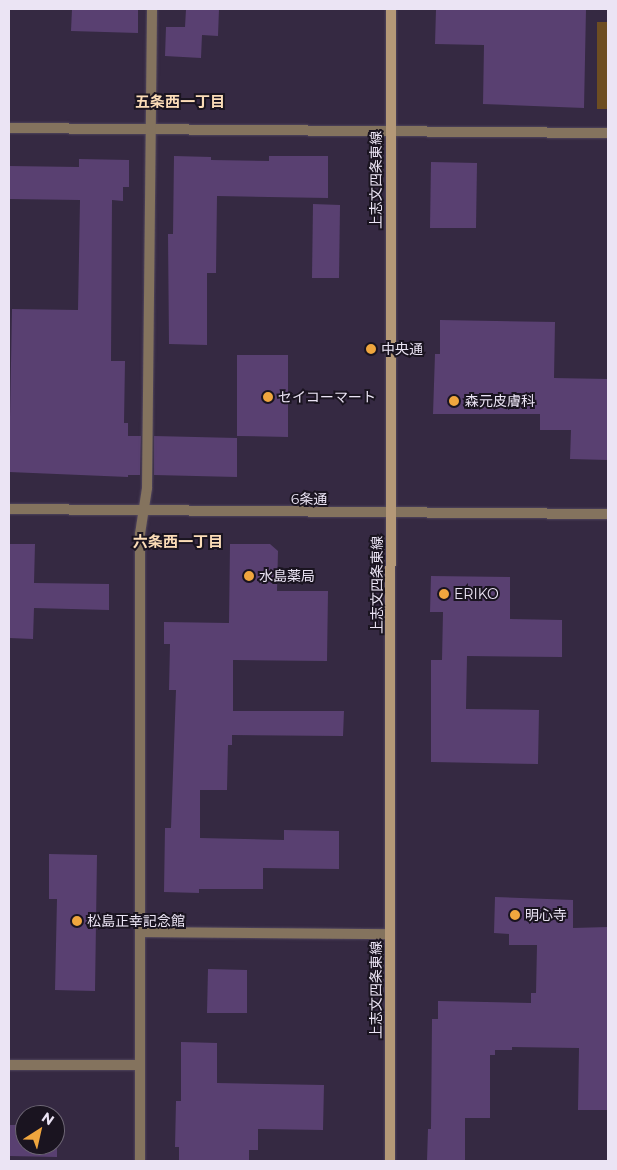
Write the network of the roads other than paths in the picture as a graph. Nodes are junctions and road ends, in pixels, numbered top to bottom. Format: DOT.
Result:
graph roads {
  1 [pos="152,9"];
  2 [pos="391,9"];
  3 [pos="9,128"];
  4 [pos="152,129"];
  5 [pos="389,130"];
  6 [pos="608,133"];
  7 [pos="9,509"];
  8 [pos="144,511"];
  9 [pos="392,513"];
  10 [pos="608,514"];
  11 [pos="140,932"];
  12 [pos="389,934"];
  13 [pos="9,1065"];
  14 [pos="140,1065"];
  15 [pos="140,1161"];
  16 [pos="390,1161"];
  1 -- 4 [label="street"];
  2 -- 5 [label="main road, 上志文四条東線"];
  3 -- 4 [label="street"];
  4 -- 5 [label="street"];
  4 -- 8 [label="street"];
  5 -- 6 [label="street"];
  5 -- 9 [label="main road, 上志文四条東線"];
  7 -- 8 [label="street, 6条通"];
  8 -- 9 [label="street, 6条通"];
  8 -- 11 [label="street"];
  9 -- 10 [label="street, 6条通"];
  9 -- 12 [label="main road, 上志文四条東線"];
  11 -- 12 [label="street"];
  11 -- 14 [label="street"];
  12 -- 16 [label="main road, 上志文四条東線"];
  13 -- 14 [label="street"];
  14 -- 15 [label="street"];
}
